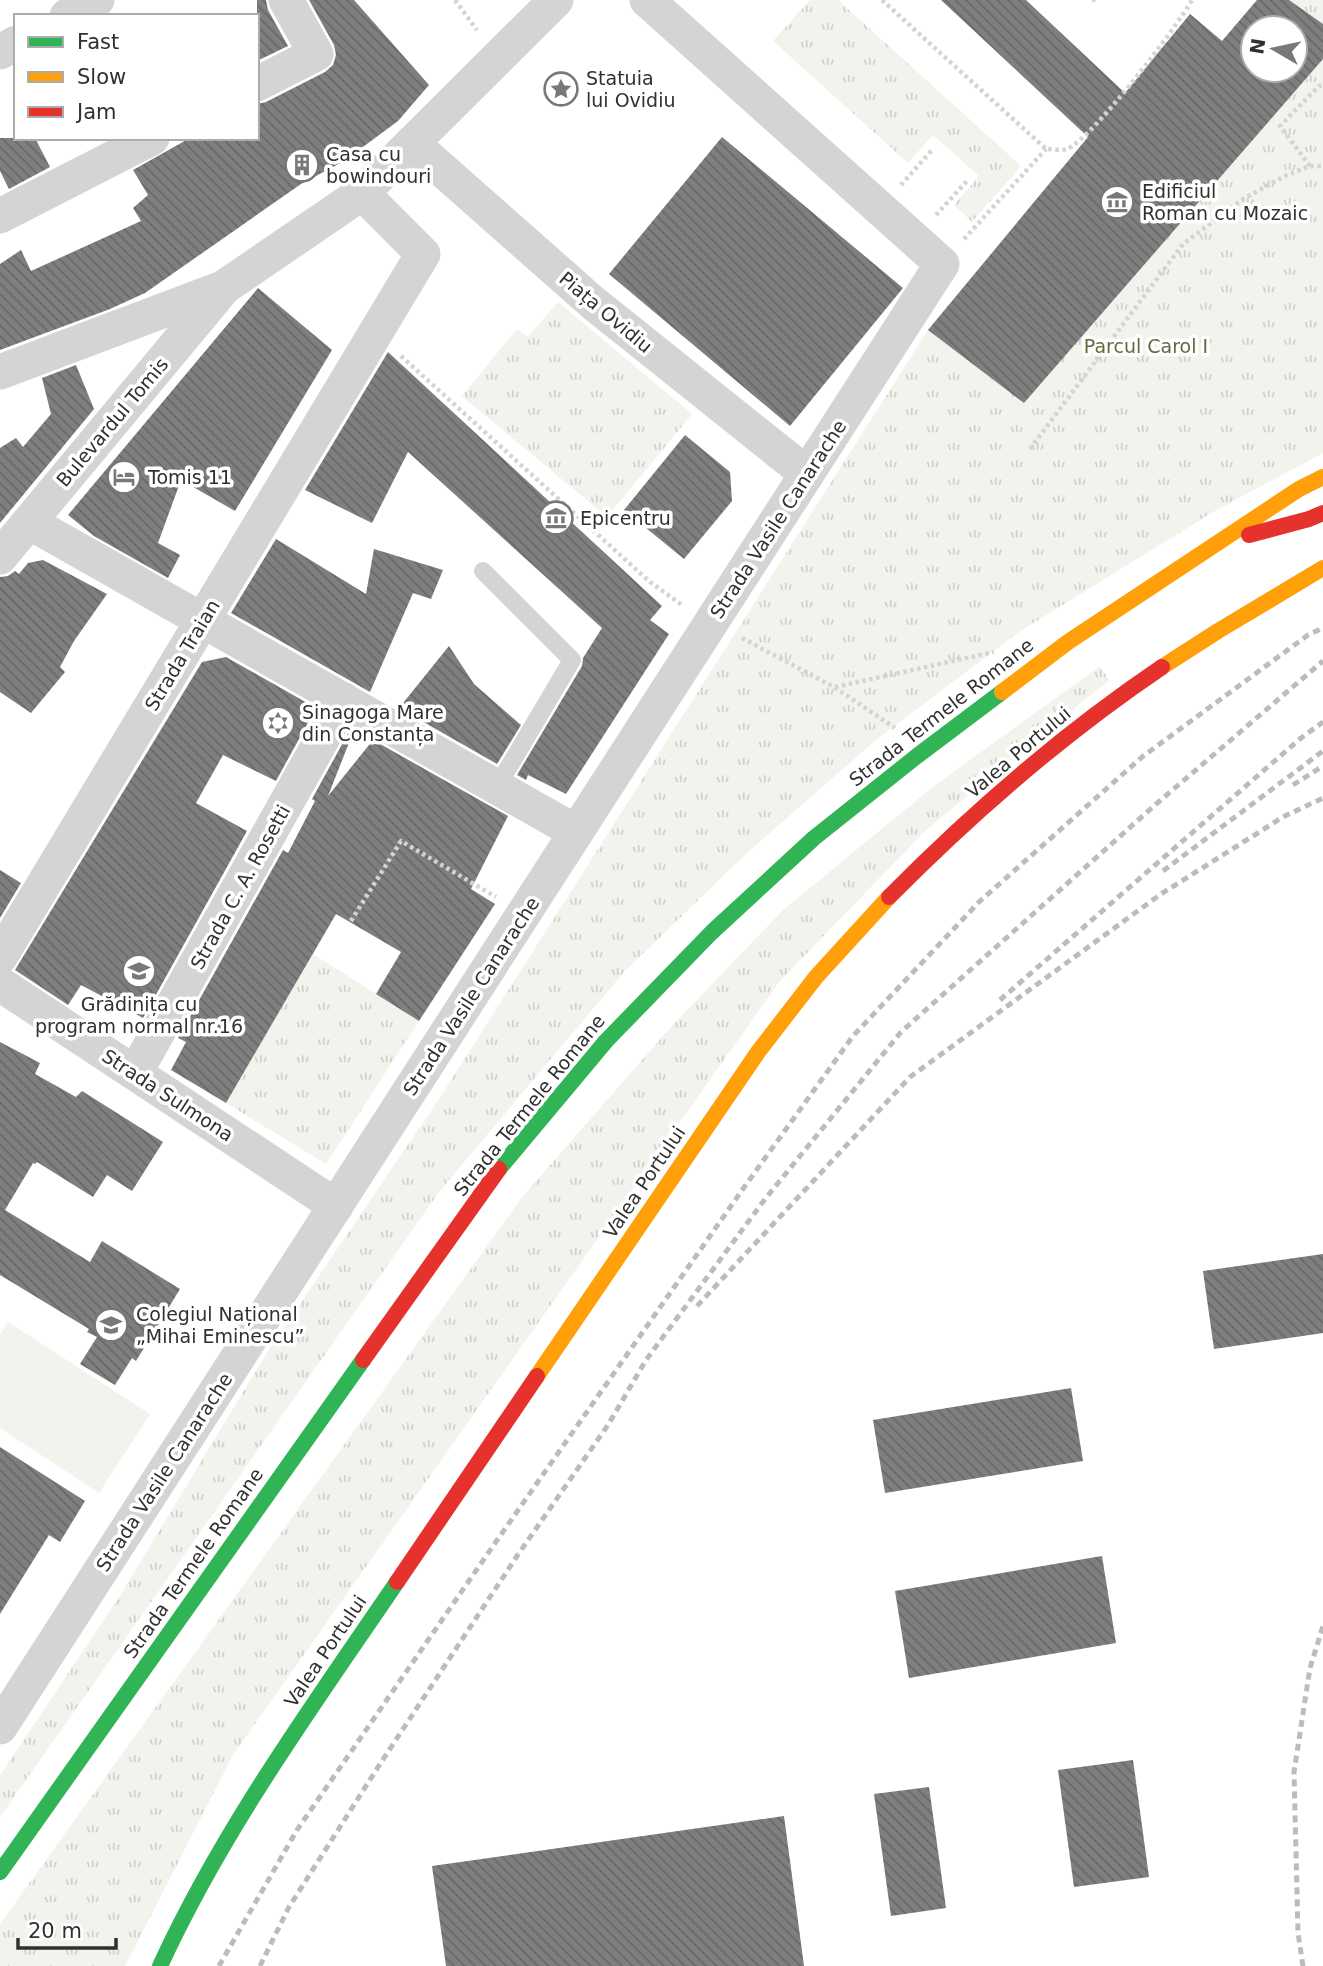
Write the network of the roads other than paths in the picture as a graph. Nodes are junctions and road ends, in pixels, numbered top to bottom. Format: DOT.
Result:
graph roads {
  1 [pos="97,0"];
  2 [pos="286,0"];
  3 [pos="556,0"];
  4 [pos="647,0"];
  5 [pos="71,14"];
  6 [pos="259,83"];
  7 [pos="148,140"];
  8 [pos="412,143"];
  9 [pos="362,192"];
  10 [pos="0,216"];
  11 [pos="223,288"];
  12 [pos="0,372"];
  13 [pos="807,474"];
  14 [pos="1323,477"];
  15 [pos="1323,513"];
  16 [pos="29,522"];
  17 [pos="1216,543"];
  18 [pos="0,556"];
  19 [pos="1323,568"];
  20 [pos="483,571"];
  21 [pos="203,620"];
  22 [pos="344,701"];
  23 [pos="497,787"];
  24 [pos="576,832"];
  25 [pos="0,957"];
  26 [pos="0,984"];
  27 [pos="135,1073"];
  28 [pos="336,1206"];
  29 [pos="0,1727"];
  30 [pos="0,1871"];
  31 [pos="160,1966"];
  1 -- 5 [label="street"];
  2 -- 6 [label="street"];
  3 -- 8 [label="street"];
  4 -- 13 [label="street, Strada Vasile Canarache"];
  7 -- 10 [label="street"];
  8 -- 9 [label="street"];
  8 -- 13 [label="street, Piața Ovidiu"];
  9 -- 11 [label="street"];
  9 -- 21 [label="street, Strada Traian"];
  11 -- 12 [label="street"];
  11 -- 16 [label="street, Bulevardul Tomis"];
  13 -- 24 [label="street, Strada Vasile Canarache"];
  14 -- 17 [label="street, Strada Termele Romane"];
  15 -- 17 [label="street, Strada Termele Romane"];
  16 -- 18 [label="street, Bulevardul Tomis"];
  16 -- 21 [label="street"];
  17 -- 30 [label="street, Strada Termele Romane"];
  19 -- 31 [label="street, Valea Portului"];
  20 -- 23 [label="lane"];
  21 -- 22 [label="street"];
  21 -- 25 [label="street, Strada Traian"];
  22 -- 23 [label="street"];
  22 -- 27 [label="street, Strada C. A. Rosetti"];
  23 -- 24 [label="street"];
  24 -- 28 [label="street, Strada Vasile Canarache"];
  26 -- 27 [label="street, Strada Sulmona"];
  27 -- 28 [label="street, Strada Sulmona"];
  28 -- 29 [label="street, Strada Vasile Canarache"];
}
